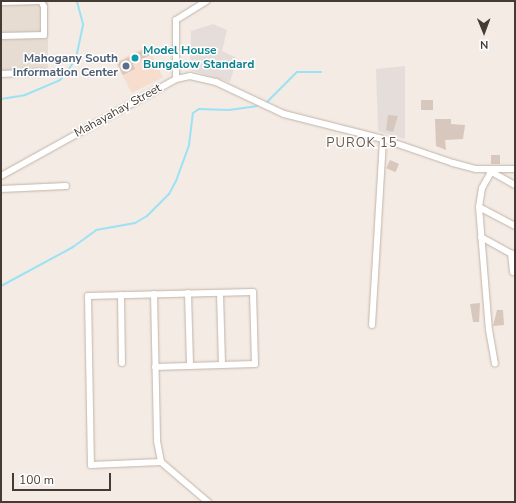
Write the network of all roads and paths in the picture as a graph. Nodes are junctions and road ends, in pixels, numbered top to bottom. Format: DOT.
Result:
graph roads {
  1 [pos="207,1"];
  2 [pos="1,2"];
  3 [pos="1,36"];
  4 [pos="43,72"];
  5 [pos="1,74"];
  6 [pos="176,79"];
  7 [pos="383,139"];
  8 [pos="515,169"];
  9 [pos="489,171"];
  10 [pos="1,176"];
  11 [pos="515,185"];
  12 [pos="66,186"];
  13 [pos="1,189"];
  14 [pos="479,207"];
  15 [pos="515,226"];
  16 [pos="481,237"];
  17 [pos="513,254"];
  18 [pos="513,272"];
  19 [pos="220,293"];
  20 [pos="154,294"];
  21 [pos="188,294"];
  22 [pos="120,295"];
  23 [pos="372,324"];
  24 [pos="122,363"];
  25 [pos="495,363"];
  26 [pos="222,365"];
  27 [pos="190,366"];
  28 [pos="155,367"];
  29 [pos="160,462"];
  30 [pos="208,502"];
  1 -- 6 [label="street"];
  2 -- 3 [label="street"];
  4 -- 5 [label="street"];
  6 -- 7 [label="street, Mahayahay Street"];
  6 -- 10 [label="street, Mahayahay Street"];
  7 -- 9 [label="street, Mahayahay Street"];
  7 -- 23 [label="street"];
  8 -- 9 [label="street, Mahayahay Street"];
  9 -- 11 [label="street"];
  9 -- 14 [label="street"];
  12 -- 13 [label="street"];
  14 -- 15 [label="street"];
  14 -- 16 [label="street"];
  16 -- 17 [label="street"];
  16 -- 25 [label="street"];
  17 -- 18 [label="street"];
  19 -- 21 [label="street"];
  19 -- 26 [label="street"];
  19 -- 26 [label="street"];
  20 -- 21 [label="street"];
  20 -- 22 [label="street"];
  20 -- 28 [label="street"];
  21 -- 27 [label="street"];
  22 -- 24 [label="street"];
  22 -- 29 [label="street"];
  26 -- 27 [label="street"];
  27 -- 28 [label="street"];
  28 -- 29 [label="street"];
  29 -- 30 [label="street"];
}
